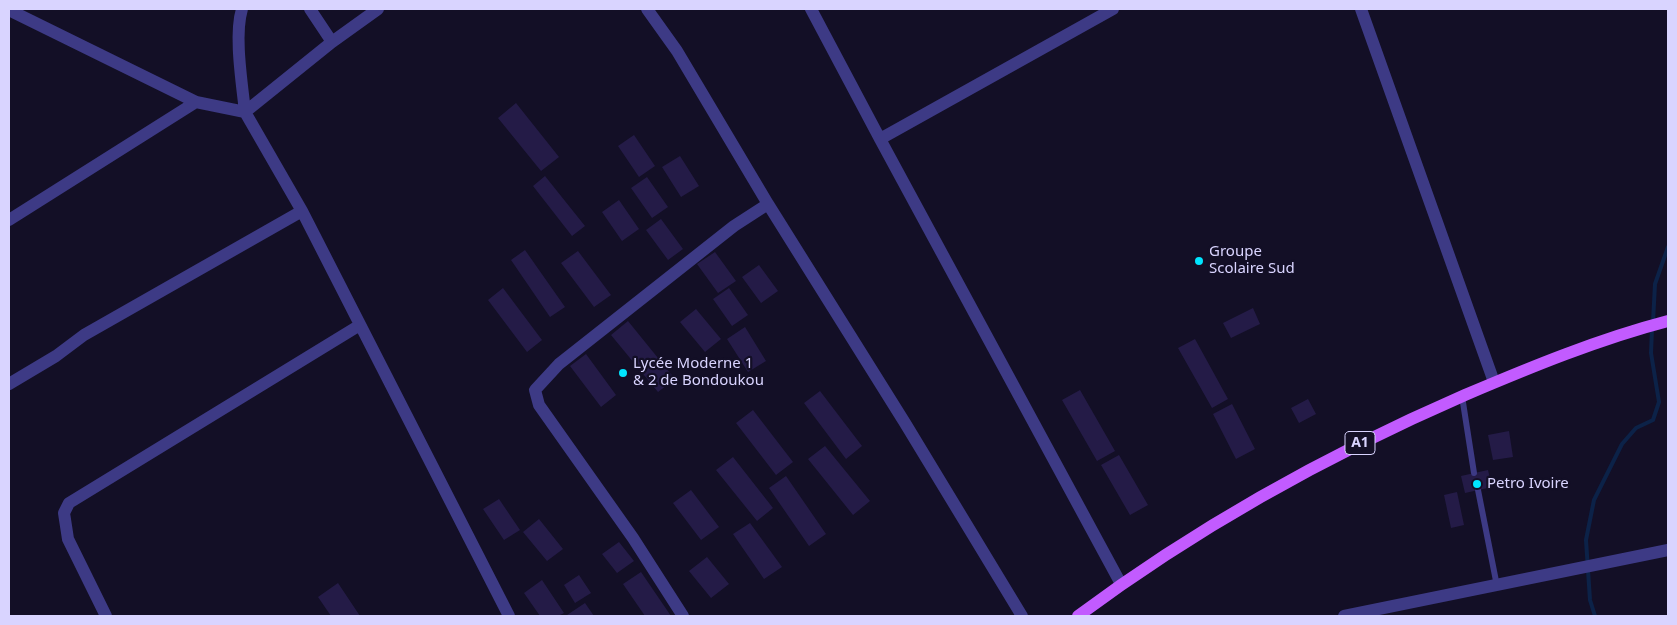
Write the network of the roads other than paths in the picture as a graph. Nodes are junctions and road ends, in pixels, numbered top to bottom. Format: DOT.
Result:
graph roads {
  1 [pos="242,9"];
  2 [pos="310,9"];
  3 [pos="378,9"];
  4 [pos="647,9"];
  5 [pos="812,9"];
  6 [pos="1113,9"];
  7 [pos="1361,9"];
  8 [pos="9,10"];
  9 [pos="332,42"];
  10 [pos="196,102"];
  11 [pos="245,112"];
  12 [pos="880,140"];
  13 [pos="768,204"];
  14 [pos="302,211"];
  15 [pos="9,220"];
  16 [pos="1668,321"];
  17 [pos="360,325"];
  18 [pos="1494,382"];
  19 [pos="9,384"];
  20 [pos="1462,396"];
  21 [pos="1474,473"];
  22 [pos="1478,490"];
  23 [pos="1668,550"];
  24 [pos="1121,584"];
  25 [pos="1497,586"];
  26 [pos="1379,613"];
  27 [pos="106,616"];
  28 [pos="509,616"];
  29 [pos="683,616"];
  30 [pos="1022,616"];
  31 [pos="1078,616"];
  32 [pos="1344,616"];
  1 -- 11 [label="street"];
  2 -- 9 [label="street"];
  3 -- 9 [label="street"];
  4 -- 13 [label="street"];
  5 -- 12 [label="street"];
  6 -- 12 [label="street"];
  7 -- 18 [label="street"];
  8 -- 10 [label="street"];
  9 -- 11 [label="street"];
  10 -- 11 [label="street"];
  10 -- 15 [label="street"];
  11 -- 14 [label="street"];
  12 -- 24 [label="street"];
  13 -- 29 [label="street"];
  13 -- 30 [label="street"];
  14 -- 17 [label="street"];
  14 -- 19 [label="street"];
  16 -- 18 [label="main road, A1"];
  17 -- 27 [label="street"];
  17 -- 28 [label="street"];
  18 -- 20 [label="main road, A1"];
  20 -- 21 [label="lane"];
  20 -- 24 [label="main road, A1"];
  22 -- 25 [label="lane"];
  23 -- 25 [label="street"];
  24 -- 31 [label="main road, A1"];
  25 -- 26 [label="street"];
  26 -- 32 [label="street"];
}
